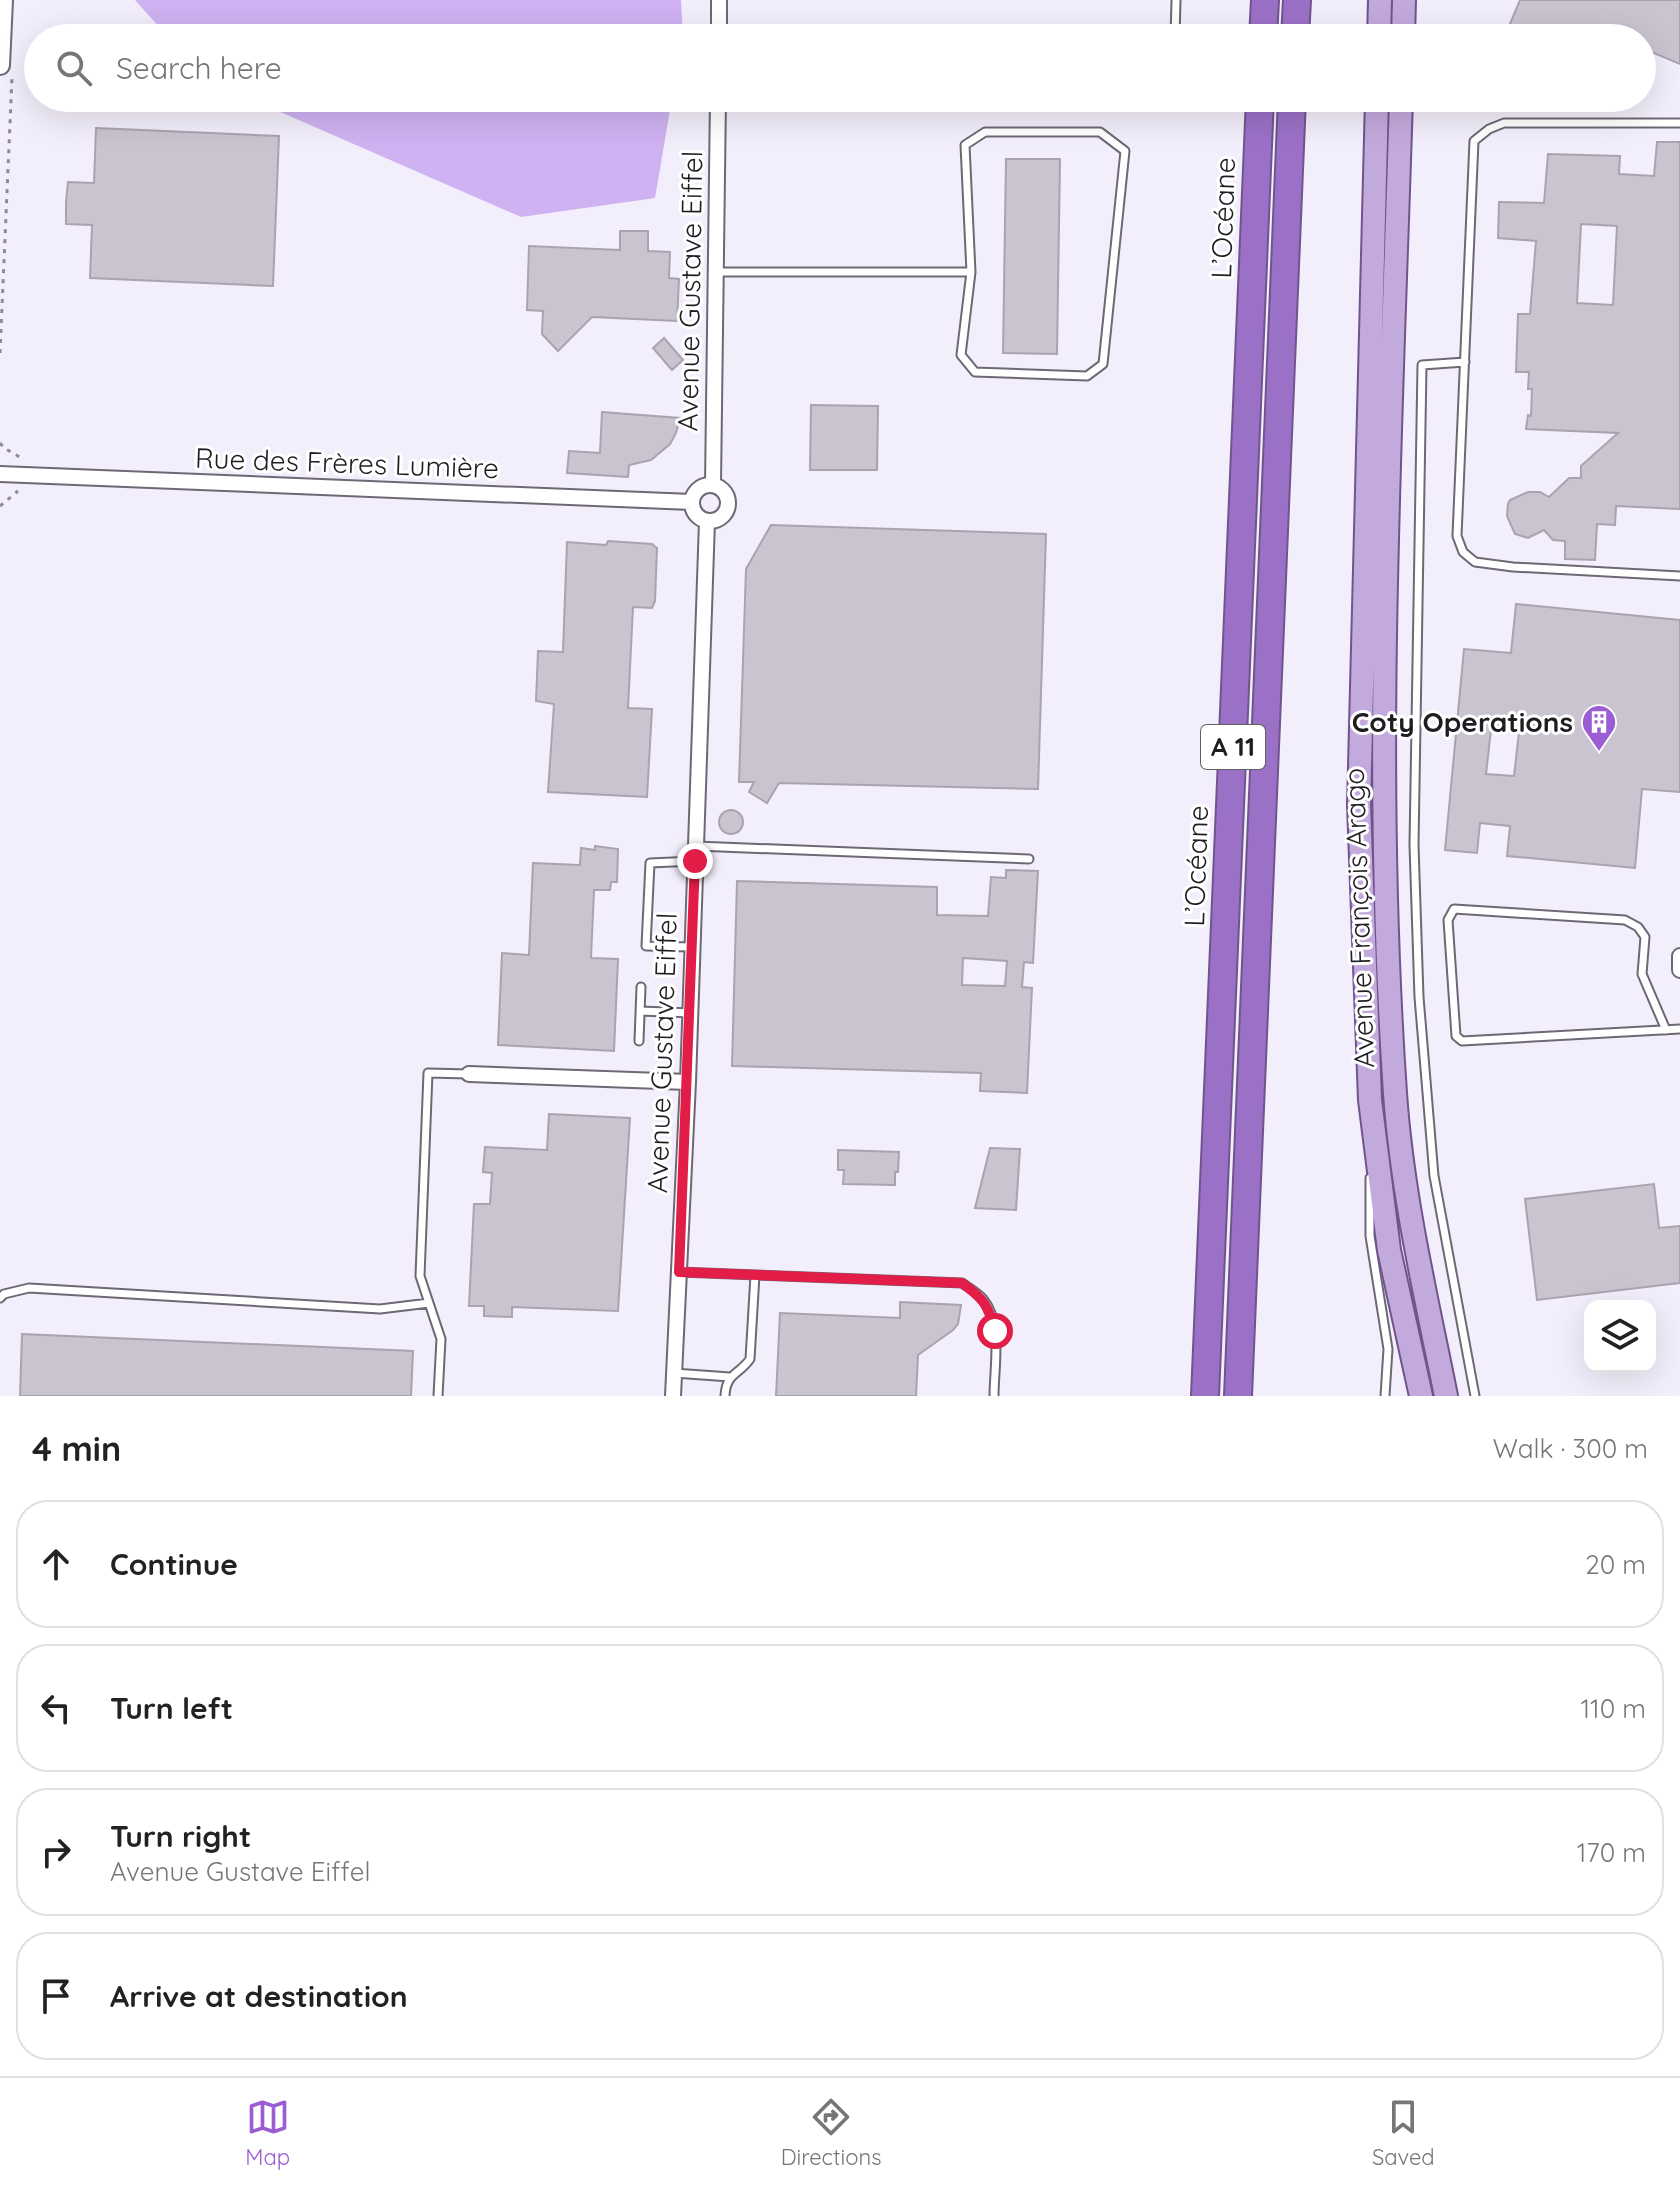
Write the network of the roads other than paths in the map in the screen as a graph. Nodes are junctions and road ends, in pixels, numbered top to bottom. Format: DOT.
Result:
graph roads {
  1 [pos="3,0"];
  2 [pos="719,0"];
  3 [pos="1176,0"];
  4 [pos="1265,0"];
  5 [pos="1297,0"];
  6 [pos="1380,0"];
  7 [pos="1404,0"];
  8 [pos="719,24"];
  9 [pos="1175,24"];
  10 [pos="1264,24"];
  11 [pos="1296,24"];
  12 [pos="1379,24"];
  13 [pos="1403,24"];
  14 [pos="0,50"];
  15 [pos="6,71"];
  16 [pos="718,112"];
  17 [pos="1259,112"];
  18 [pos="1291,112"];
  19 [pos="1377,112"];
  20 [pos="1401,112"];
  21 [pos="1680,123"];
  22 [pos="716,272"];
  23 [pos="971,272"];
  24 [pos="1465,362"];
  25 [pos="0,474"];
  26 [pos="713,485"];
  27 [pos="692,502"];
  28 [pos="707,521"];
  29 [pos="1680,576"];
  30 [pos="696,853"];
  31 [pos="1029,859"];
  32 [pos="693,947"];
  33 [pos="1680,956"];
  34 [pos="1680,970"];
  35 [pos="641,987"];
  36 [pos="640,1011"];
  37 [pos="691,1013"];
  38 [pos="1680,1029"];
  39 [pos="1666,1030"];
  40 [pos="639,1041"];
  41 [pos="469,1074"];
  42 [pos="688,1082"];
  43 [pos="1370,1100"];
  44 [pos="679,1272"];
  45 [pos="755,1275"];
  46 [pos="0,1298"];
  47 [pos="429,1303"];
  48 [pos="674,1373"];
  49 [pos="730,1377"];
  50 [pos="438,1396"];
  51 [pos="673,1396"];
  52 [pos="725,1396"];
  53 [pos="994,1396"];
  54 [pos="1205,1396"];
  55 [pos="1238,1396"];
  56 [pos="1385,1396"];
  57 [pos="1421,1396"];
  58 [pos="1446,1396"];
  59 [pos="1475,1396"];
  1 -- 14 [label="street"];
  2 -- 8 [label="street"];
  3 -- 9 [label="lane"];
  4 -- 10 [label="highway"];
  5 -- 11 [label="highway"];
  6 -- 12 [label="main road"];
  7 -- 13 [label="main road"];
  14 -- 15 [label="street"];
  16 -- 22 [label="street, Avenue Gustave Eiffel"];
  17 -- 54 [label="highway, L’Océane / A 11"];
  18 -- 55 [label="highway, A 11"];
  19 -- 43 [label="main road, Avenue François Arago"];
  20 -- 58 [label="main road, Avenue François Arago"];
  21 -- 24 [label="lane"];
  22 -- 23 [label="lane"];
  22 -- 26 [label="street, Avenue Gustave Eiffel"];
  23 -- 23 [label="lane"];
  24 -- 29 [label="lane"];
  24 -- 59 [label="lane"];
  25 -- 27 [label="street, Rue des Frères Lumière"];
  26 -- 27 [label="street"];
  26 -- 28 [label="street"];
  27 -- 28 [label="street"];
  28 -- 30 [label="street, Avenue Gustave Eiffel"];
  30 -- 31 [label="lane"];
  30 -- 32 [label="street, Avenue Gustave Eiffel"];
  30 -- 32 [label="lane"];
  32 -- 37 [label="street, Avenue Gustave Eiffel"];
  33 -- 34 [label="street"];
  35 -- 36 [label="lane"];
  36 -- 37 [label="lane"];
  36 -- 40 [label="lane"];
  37 -- 42 [label="street, Avenue Gustave Eiffel"];
  38 -- 39 [label="lane"];
  39 -- 39 [label="lane"];
  41 -- 42 [label="street"];
  41 -- 47 [label="lane"];
  42 -- 44 [label="street, Avenue Gustave Eiffel"];
  43 -- 56 [label="lane"];
  43 -- 57 [label="main road, Avenue François Arago"];
  44 -- 45 [label="lane"];
  44 -- 48 [label="street, Avenue Gustave Eiffel"];
  45 -- 49 [label="lane"];
  45 -- 53 [label="lane"];
  46 -- 47 [label="lane"];
  47 -- 50 [label="lane"];
  48 -- 49 [label="lane"];
  48 -- 51 [label="street, Avenue Gustave Eiffel"];
  49 -- 52 [label="lane"];
}
